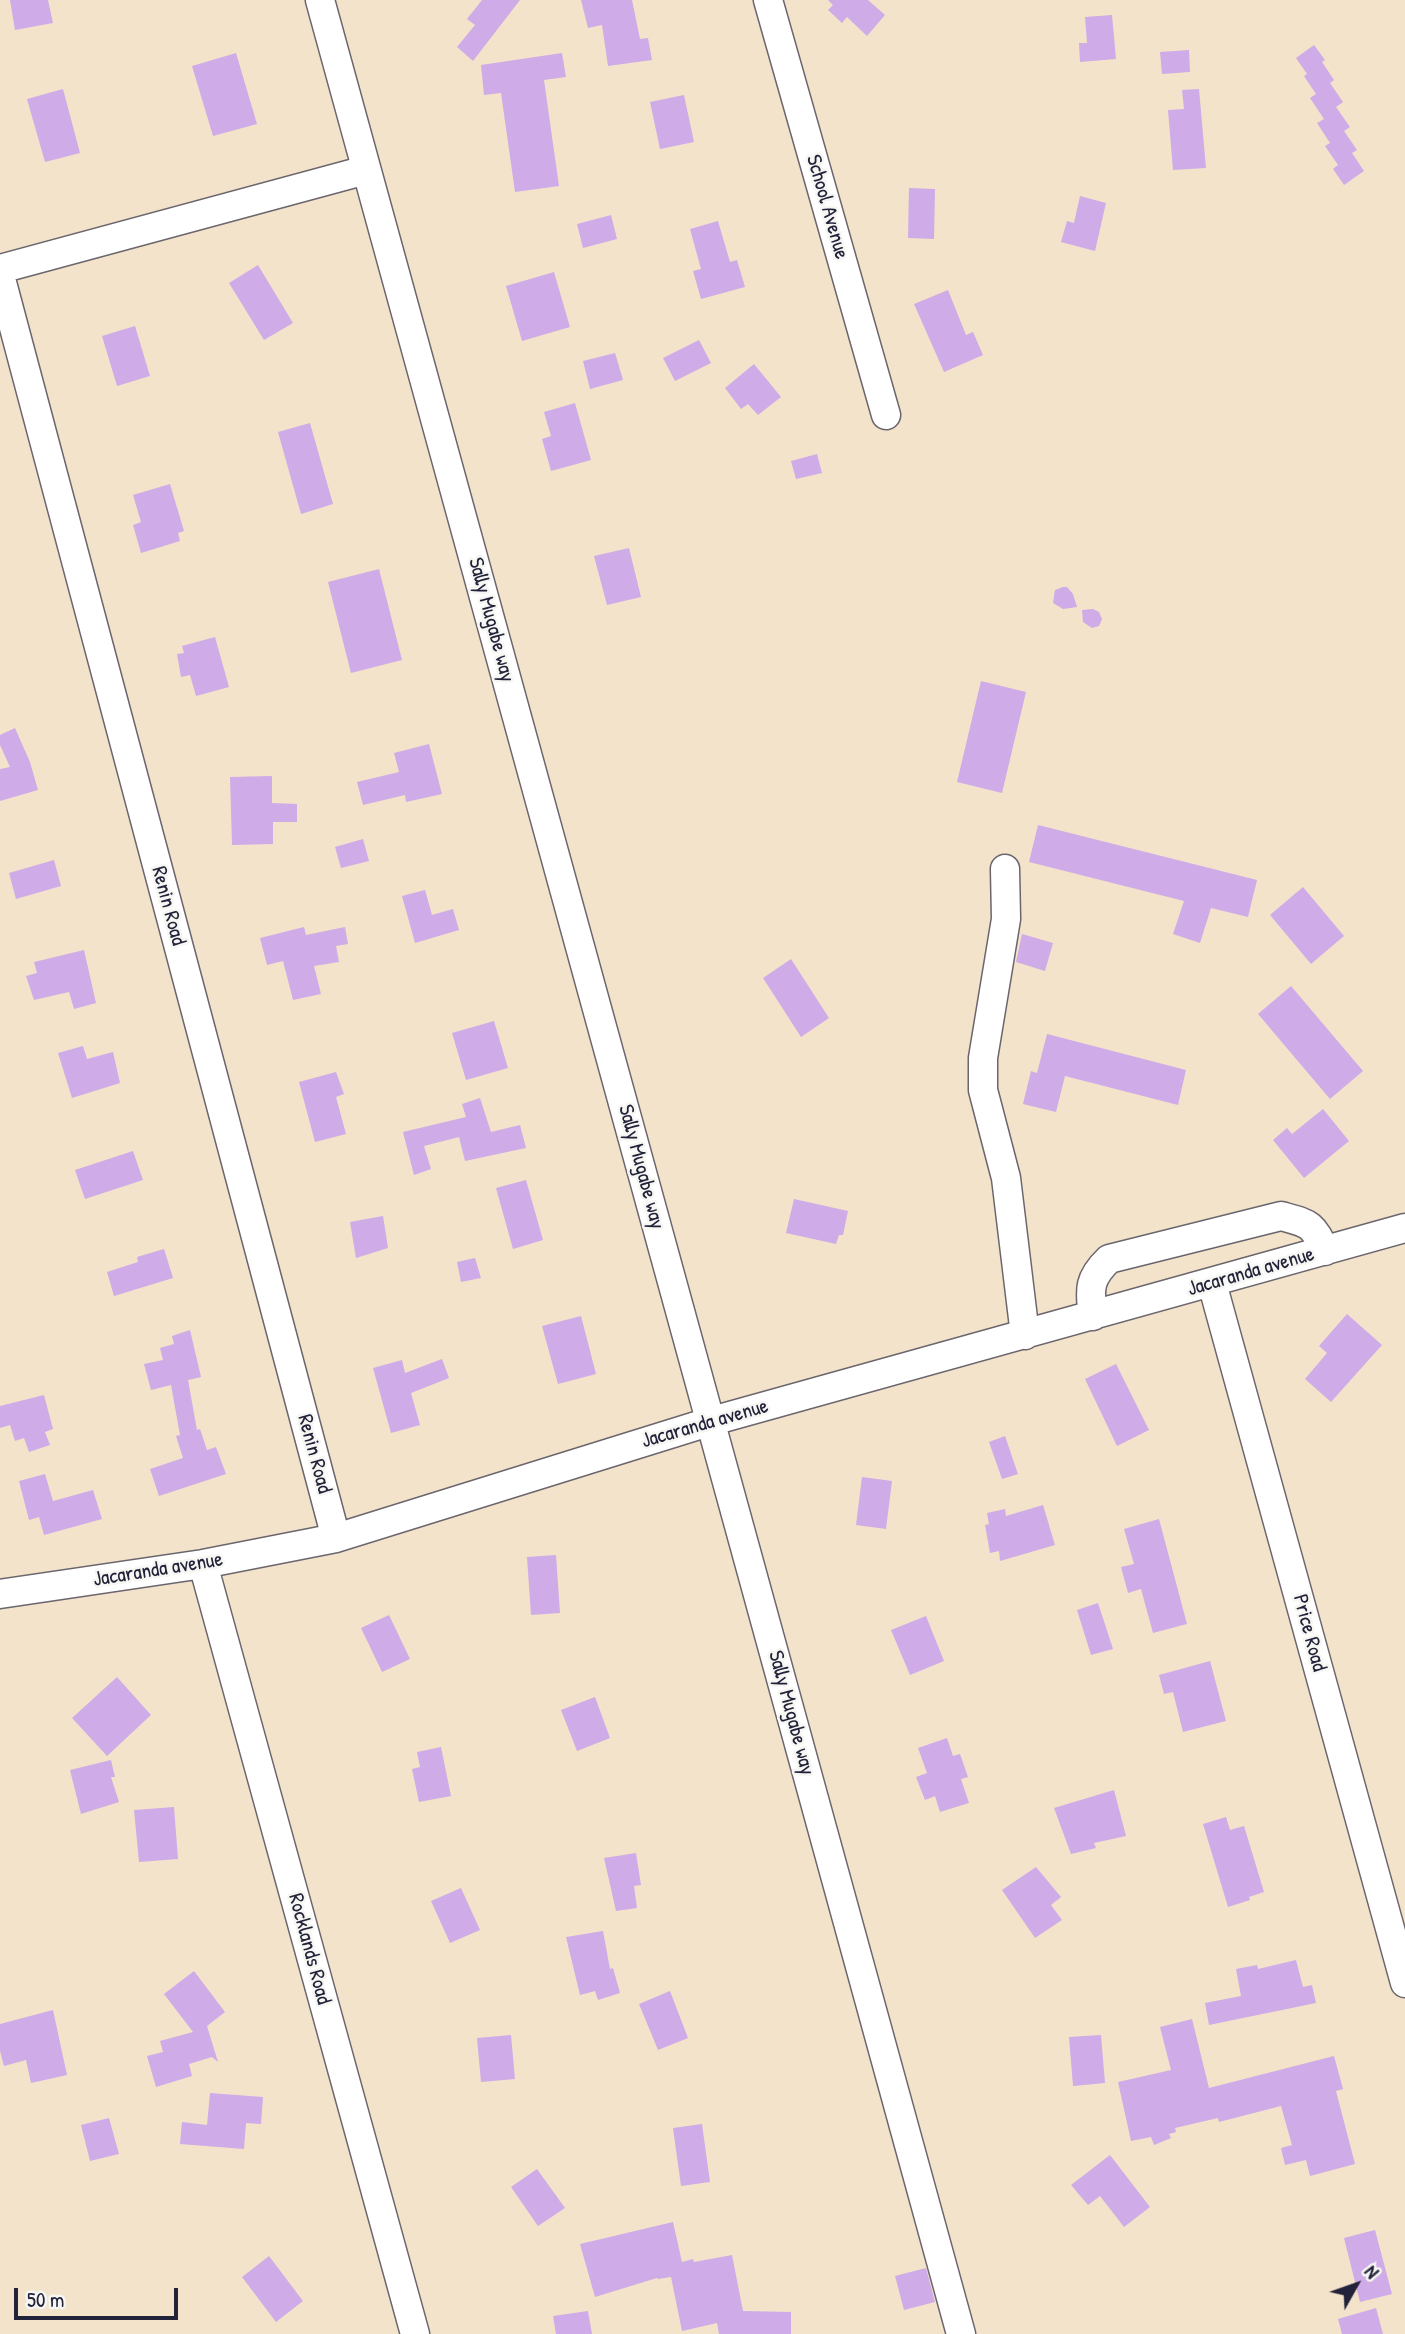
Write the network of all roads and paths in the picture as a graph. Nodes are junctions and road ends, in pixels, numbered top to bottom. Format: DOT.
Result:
graph roads {
  1 [pos="320,0"];
  2 [pos="768,0"];
  3 [pos="366,170"];
  4 [pos="0,269"];
  5 [pos="0,275"];
  6 [pos="886,415"];
  7 [pos="1005,869"];
  8 [pos="1405,1228"];
  9 [pos="1325,1251"];
  10 [pos="1212,1283"];
  11 [pos="1093,1316"];
  12 [pos="1025,1335"];
  13 [pos="712,1421"];
  14 [pos="336,1538"];
  15 [pos="203,1564"];
  16 [pos="0,1594"];
  17 [pos="1405,1983"];
  18 [pos="415,2334"];
  19 [pos="961,2334"];
  1 -- 3 [label="street, Sally Mugabe way"];
  2 -- 6 [label="street, School Avenue"];
  3 -- 4 [label="street"];
  3 -- 13 [label="street, Sally Mugabe way"];
  5 -- 14 [label="street, Renin Road"];
  7 -- 12 [label="street"];
  8 -- 9 [label="street, Jacaranda avenue"];
  9 -- 10 [label="street, Jacaranda avenue"];
  9 -- 11 [label="street"];
  10 -- 11 [label="street, Jacaranda avenue"];
  10 -- 17 [label="street, Price Road"];
  11 -- 12 [label="street, Jacaranda avenue"];
  12 -- 13 [label="street, Jacaranda avenue"];
  13 -- 14 [label="street, Jacaranda avenue"];
  13 -- 19 [label="street, Sally Mugabe way"];
  14 -- 15 [label="street, Jacaranda avenue"];
  15 -- 16 [label="street, Jacaranda avenue"];
  15 -- 18 [label="street, Rocklands Road"];
}
